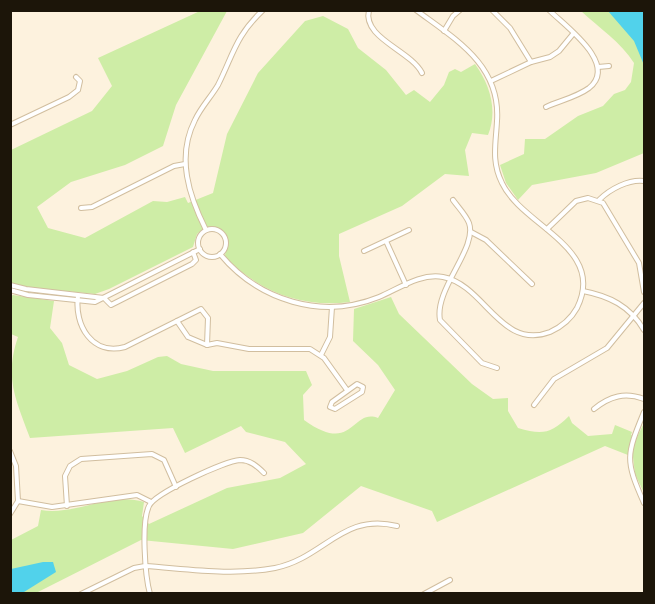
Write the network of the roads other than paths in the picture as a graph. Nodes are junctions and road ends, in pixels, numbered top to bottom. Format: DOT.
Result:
graph roads {
  1 [pos="263,10"];
  2 [pos="369,10"];
  3 [pos="416,10"];
  4 [pos="460,10"];
  5 [pos="492,10"];
  6 [pos="549,10"];
  7 [pos="444,31"];
  8 [pos="573,34"];
  9 [pos="531,62"];
  10 [pos="609,66"];
  11 [pos="598,67"];
  12 [pos="422,73"];
  13 [pos="76,77"];
  14 [pos="491,81"];
  15 [pos="546,107"];
  16 [pos="10,125"];
  17 [pos="185,164"];
  18 [pos="645,181"];
  19 [pos="453,200"];
  20 [pos="599,201"];
  21 [pos="81,208"];
  22 [pos="547,229"];
  23 [pos="206,230"];
  24 [pos="409,231"];
  25 [pos="471,232"];
  26 [pos="386,241"];
  27 [pos="200,249"];
  28 [pos="364,251"];
  29 [pos="193,252"];
  30 [pos="220,254"];
  31 [pos="451,279"];
  32 [pos="532,284"];
  33 [pos="406,285"];
  34 [pos="11,288"];
  35 [pos="583,291"];
  36 [pos="645,292"];
  37 [pos="104,298"];
  38 [pos="78,299"];
  39 [pos="645,303"];
  40 [pos="332,307"];
  41 [pos="635,316"];
  42 [pos="177,321"];
  43 [pos="645,330"];
  44 [pos="207,345"];
  45 [pos="321,355"];
  46 [pos="498,368"];
  47 [pos="347,390"];
  48 [pos="645,399"];
  49 [pos="534,405"];
  50 [pos="594,409"];
  51 [pos="645,412"];
  52 [pos="10,451"];
  53 [pos="264,473"];
  54 [pos="176,487"];
  55 [pos="18,501"];
  56 [pos="151,502"];
  57 [pos="645,503"];
  58 [pos="68,506"];
  59 [pos="10,514"];
  60 [pos="397,526"];
  61 [pos="145,566"];
  62 [pos="450,580"];
  63 [pos="81,594"];
  64 [pos="150,594"];
  65 [pos="424,594"];
  1 -- 17 [label="street"];
  2 -- 12 [label="street"];
  3 -- 7 [label="street"];
  4 -- 7 [label="street"];
  5 -- 9 [label="street"];
  6 -- 8 [label="street"];
  7 -- 14 [label="street"];
  8 -- 9 [label="street"];
  8 -- 11 [label="street"];
  9 -- 14 [label="street"];
  10 -- 11 [label="street"];
  11 -- 15 [label="street"];
  13 -- 16 [label="street"];
  14 -- 22 [label="street"];
  17 -- 21 [label="street"];
  17 -- 23 [label="street"];
  18 -- 20 [label="street"];
  19 -- 25 [label="street"];
  20 -- 22 [label="street"];
  20 -- 36 [label="street"];
  22 -- 35 [label="street"];
  23 -- 27 [label="street"];
  23 -- 30 [label="street"];
  24 -- 26 [label="street"];
  25 -- 31 [label="street"];
  25 -- 32 [label="street"];
  26 -- 28 [label="street"];
  26 -- 33 [label="street"];
  27 -- 29 [label="street"];
  27 -- 30 [label="street"];
  29 -- 37 [label="street"];
  29 -- 37 [label="street"];
  30 -- 40 [label="street"];
  31 -- 33 [label="street"];
  31 -- 35 [label="street"];
  31 -- 46 [label="street"];
  33 -- 40 [label="street"];
  34 -- 38 [label="street"];
  35 -- 41 [label="street"];
  37 -- 38 [label="street"];
  38 -- 42 [label="street"];
  39 -- 41 [label="street"];
  40 -- 45 [label="street"];
  41 -- 43 [label="street"];
  41 -- 49 [label="street"];
  42 -- 44 [label="street"];
  42 -- 44 [label="street"];
  44 -- 45 [label="street"];
  45 -- 47 [label="street"];
  47 -- 47 [label="street"];
  48 -- 50 [label="street"];
  51 -- 57 [label="street"];
  52 -- 55 [label="street"];
  53 -- 54 [label="street"];
  54 -- 56 [label="street"];
  54 -- 58 [label="street"];
  55 -- 58 [label="street"];
  55 -- 59 [label="street"];
  56 -- 58 [label="street"];
  56 -- 61 [label="street"];
  60 -- 61 [label="street"];
  61 -- 63 [label="street"];
  61 -- 64 [label="street"];
  62 -- 65 [label="street"];
}
